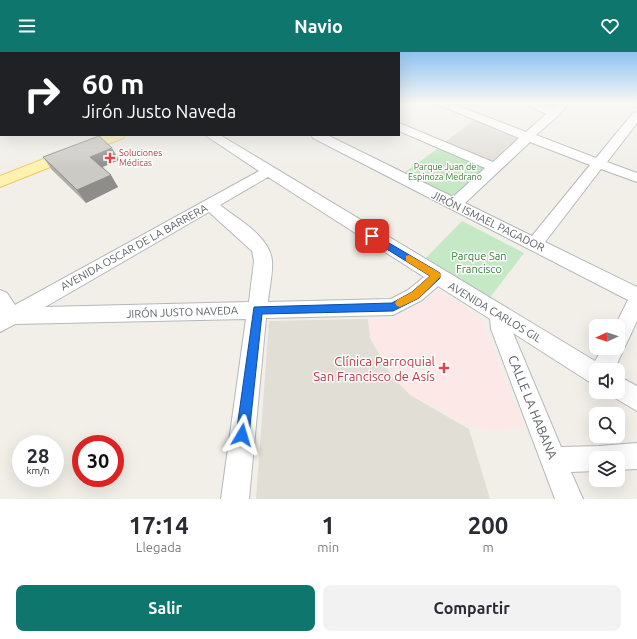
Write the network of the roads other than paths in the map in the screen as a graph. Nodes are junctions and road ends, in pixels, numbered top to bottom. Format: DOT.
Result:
graph roads {
  1 [pos="496,125"];
  2 [pos="541,125"];
  3 [pos="629,125"];
  4 [pos="400,127"];
  5 [pos="96,136"];
  6 [pos="115,136"];
  7 [pos="215,136"];
  8 [pos="319,136"];
  9 [pos="528,137"];
  10 [pos="598,163"];
  11 [pos="496,168"];
  12 [pos="269,171"];
  13 [pos="0,174"];
  14 [pos="637,178"];
  15 [pos="0,182"];
  16 [pos="210,205"];
  17 [pos="454,205"];
  18 [pos="536,244"];
  19 [pos="437,276"];
  20 [pos="637,296"];
  21 [pos="0,298"];
  22 [pos="637,301"];
  23 [pos="258,310"];
  24 [pos="501,315"];
  25 [pos="6,319"];
  26 [pos="625,326"];
  27 [pos="0,334"];
  28 [pos="589,370"];
  29 [pos="625,391"];
  30 [pos="637,399"];
  31 [pos="637,456"];
  32 [pos="625,457"];
  33 [pos="589,458"];
  34 [pos="554,460"];
  35 [pos="235,499"];
  36 [pos="569,499"];
  1 -- 9 [label="street"];
  2 -- 9 [label="street"];
  3 -- 10 [label="street"];
  4 -- 11 [label="street"];
  5 -- 13 [label="main road"];
  6 -- 15 [label="main road"];
  7 -- 12 [label="street, AVENIDA CARLOS GIL"];
  8 -- 17 [label="street, JIRÓN ISMAEL PAGADOR"];
  9 -- 10 [label="street"];
  9 -- 11 [label="street"];
  10 -- 14 [label="street"];
  10 -- 18 [label="street"];
  11 -- 17 [label="street"];
  12 -- 16 [label="street, AVENIDA OSCAR DE LA BARRERA"];
  12 -- 19 [label="street, AVENIDA CARLOS GIL"];
  16 -- 23 [label="street"];
  16 -- 25 [label="street, AVENIDA OSCAR DE LA BARRERA"];
  17 -- 18 [label="street, JIRÓN ISMAEL PAGADOR"];
  18 -- 20 [label="street, JIRÓN ISMAEL PAGADOR"];
  19 -- 23 [label="street, JIRÓN JUSTO NAVEDA"];
  19 -- 24 [label="street, AVENIDA CARLOS GIL"];
  21 -- 25 [label="street"];
  22 -- 26 [label="street"];
  23 -- 25 [label="street, JIRÓN JUSTO NAVEDA"];
  23 -- 35 [label="street"];
  24 -- 28 [label="street, AVENIDA CARLOS GIL"];
  24 -- 34 [label="street, CALLE LA HABANA"];
  25 -- 27 [label="street"];
  29 -- 30 [label="street"];
  31 -- 32 [label="street"];
  33 -- 34 [label="street"];
  34 -- 36 [label="street, CALLE LA HABANA"];
}
